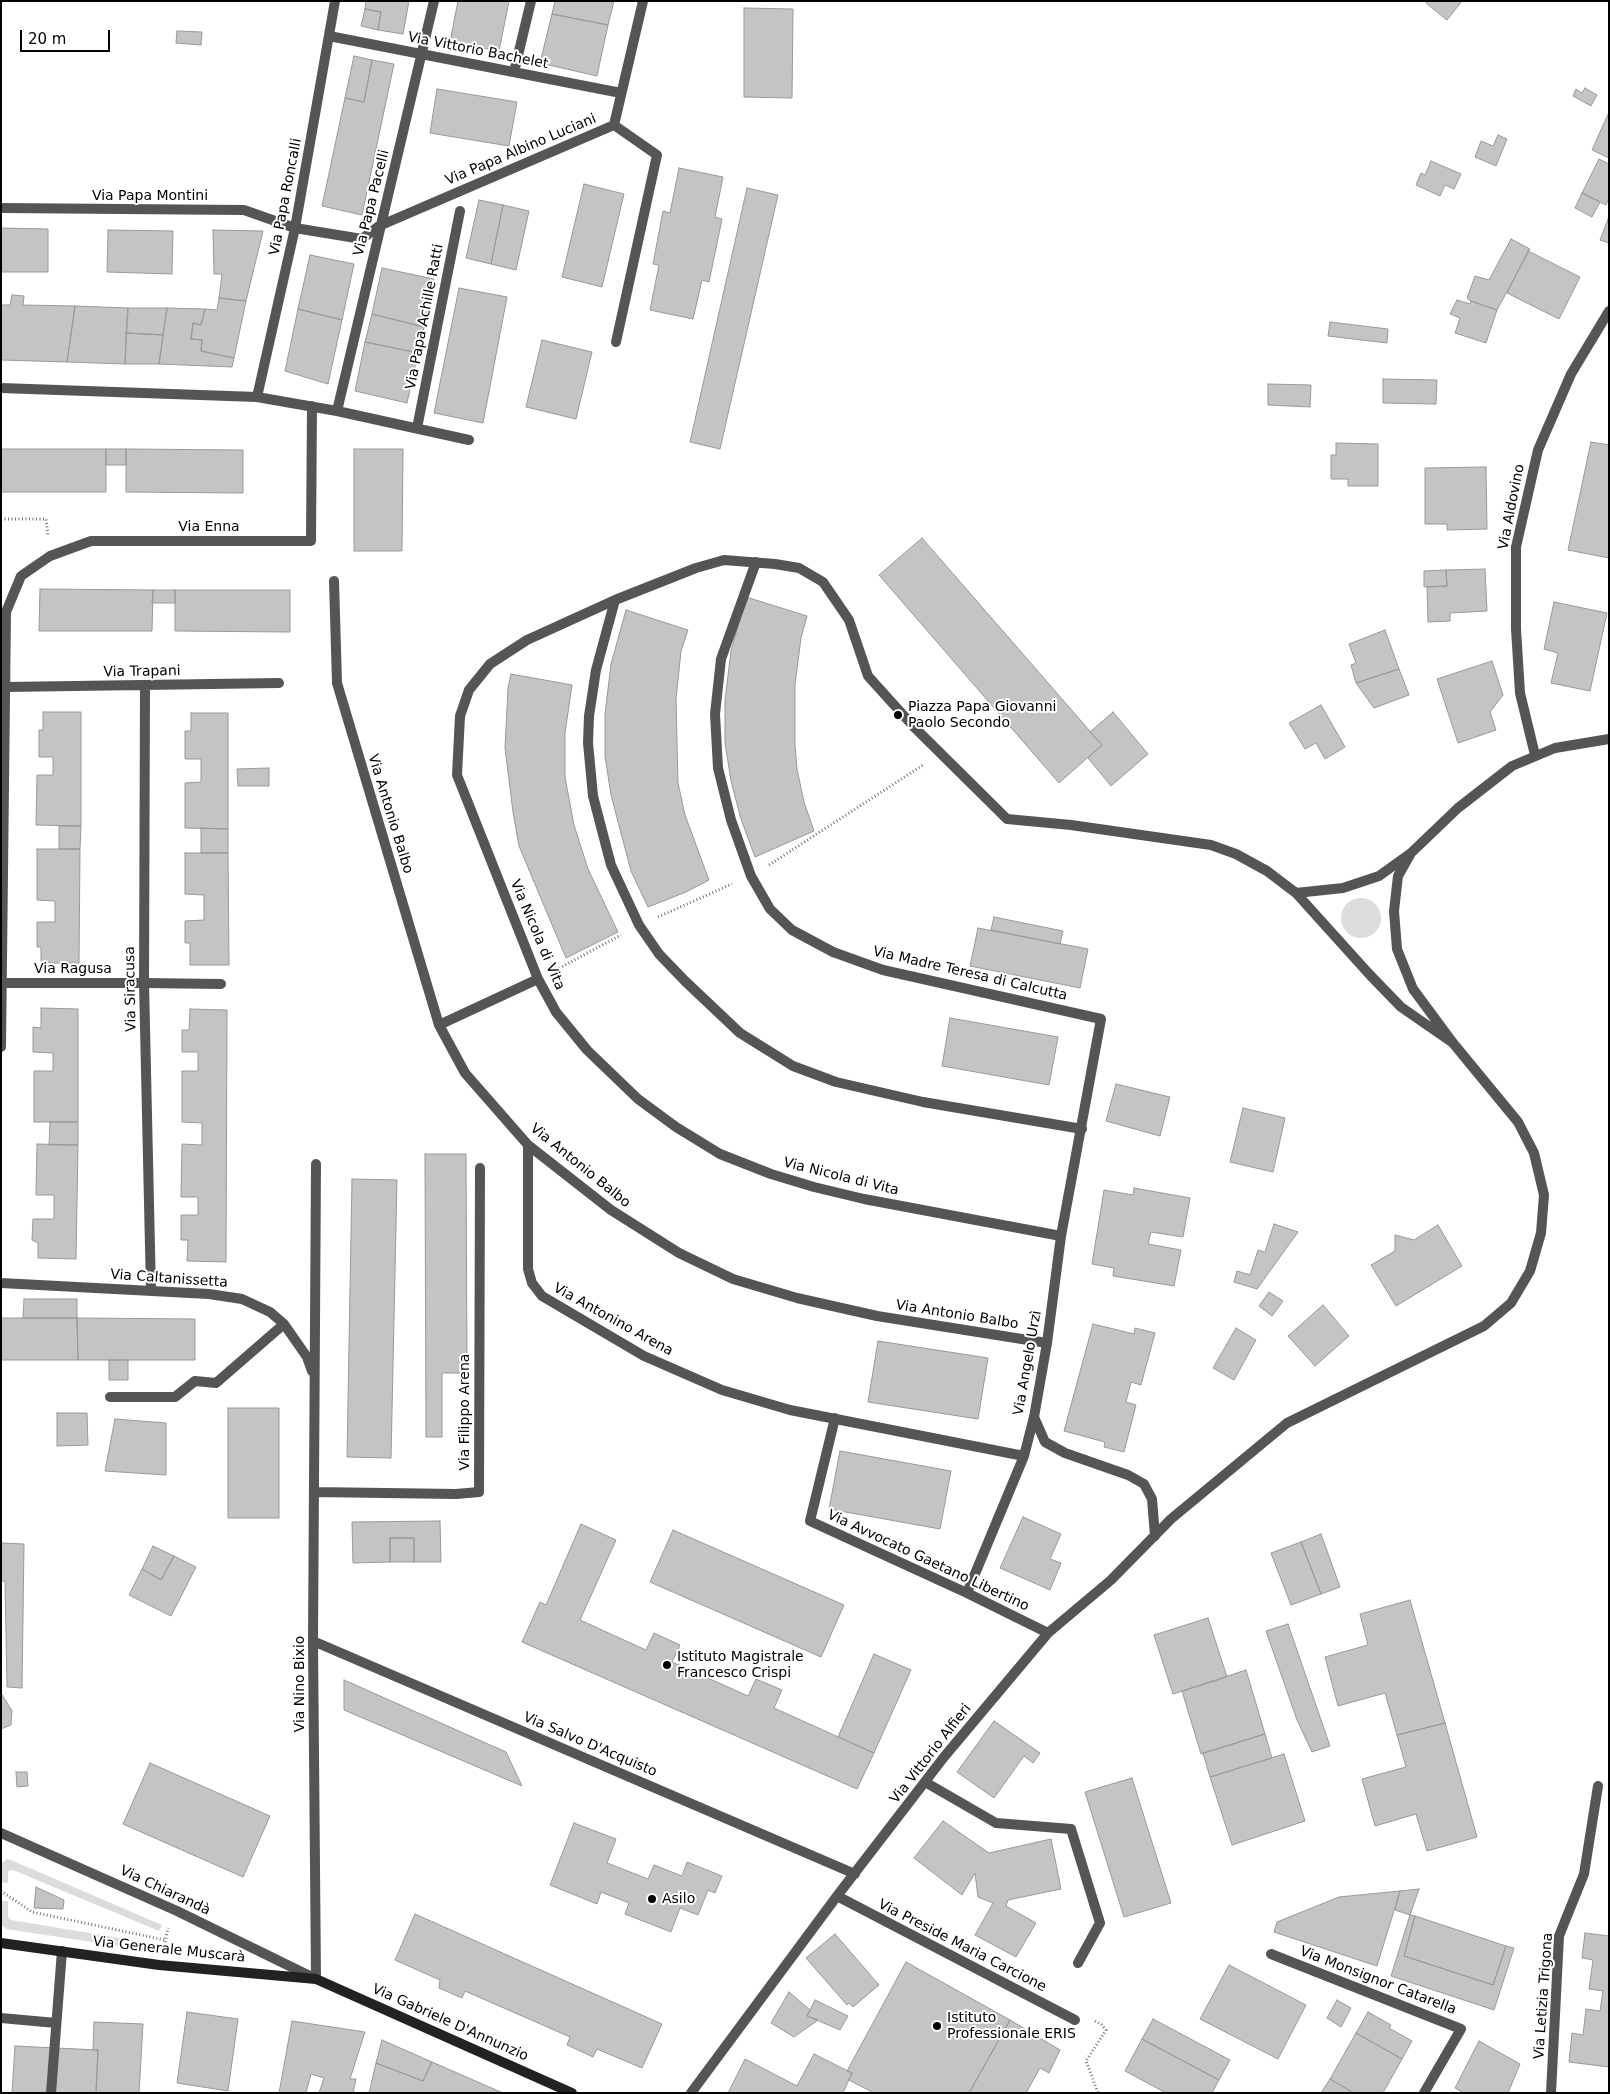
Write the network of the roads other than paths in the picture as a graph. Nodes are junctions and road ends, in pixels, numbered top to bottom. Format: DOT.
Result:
graph roads {
  1 [pos="335,1"];
  2 [pos="434,1"];
  3 [pos="531,1"];
  4 [pos="643,1"];
  5 [pos="329,36"];
  6 [pos="423,53"];
  7 [pos="514,72"];
  8 [pos="621,93"];
  9 [pos="614,125"];
  10 [pos="1,208"];
  11 [pos="460,211"];
  12 [pos="379,226"];
  13 [pos="296,228"];
  14 [pos="1609,311"];
  15 [pos="616,342"];
  16 [pos="1,388"];
  17 [pos="257,397"];
  18 [pos="312,406"];
  19 [pos="337,411"];
  20 [pos="417,428"];
  21 [pos="469,440"];
  22 [pos="756,562"];
  23 [pos="334,581"];
  24 [pos="615,600"];
  25 [pos="279,683"];
  26 [pos="145,686"];
  27 [pos="6,687"];
  28 [pos="1609,739"];
  29 [pos="1535,755"];
  30 [pos="1411,853"];
  31 [pos="1296,893"];
  32 [pos="538,979"];
  33 [pos="1,983"];
  34 [pos="144,983"];
  35 [pos="222,984"];
  36 [pos="439,1025"];
  37 [pos="1453,1043"];
  38 [pos="1,1047"];
  39 [pos="1082,1129"];
  40 [pos="528,1145"];
  41 [pos="316,1164"];
  42 [pos="480,1168"];
  43 [pos="1061,1236"];
  44 [pos="1,1283"];
  45 [pos="150,1291"];
  46 [pos="284,1324"];
  47 [pos="1047,1343"];
  48 [pos="315,1389"];
  49 [pos="110,1396"];
  50 [pos="1034,1417"];
  51 [pos="835,1418"];
  52 [pos="1024,1456"];
  53 [pos="314,1492"];
  54 [pos="1155,1536"];
  55 [pos="967,1593"];
  56 [pos="1048,1633"];
  57 [pos="313,1641"];
  58 [pos="925,1782"];
  59 [pos="1598,1786"];
  60 [pos="1,1833"];
  61 [pos="855,1874"];
  62 [pos="837,1896"];
  63 [pos="1,1943"];
  64 [pos="62,1951"];
  65 [pos="1272,1954"];
  66 [pos="1078,1963"];
  67 [pos="316,1979"];
  68 [pos="1,2018"];
  69 [pos="1075,2020"];
  70 [pos="56,2023"];
  71 [pos="51,2093"];
  72 [pos="572,2093"];
  73 [pos="692,2093"];
  74 [pos="1424,2093"];
  75 [pos="1551,2093"];
  1 -- 5 [label="street, Via Papa Roncalli"];
  2 -- 6 [label="street, Via Papa Pacelli"];
  3 -- 7 [label="street"];
  4 -- 8 [label="street"];
  5 -- 6 [label="street, Via Vittorio Bachelet"];
  5 -- 13 [label="street, Via Papa Roncalli"];
  6 -- 7 [label="street, Via Vittorio Bachelet"];
  6 -- 12 [label="street, Via Papa Pacelli"];
  7 -- 8 [label="street, Via Vittorio Bachelet"];
  8 -- 9 [label="street"];
  9 -- 12 [label="street, Via Papa Albino Luciani"];
  9 -- 15 [label="street, Via Papa Albino Luciani"];
  10 -- 13 [label="street, Via Papa Montini"];
  11 -- 20 [label="street, Via Papa Achille Ratti"];
  12 -- 13 [label="street, Via Papa Albino Luciani"];
  12 -- 19 [label="street, Via Papa Pacelli"];
  13 -- 17 [label="street, Via Papa Roncalli"];
  14 -- 29 [label="street, Via Aldovino"];
  16 -- 17 [label="street"];
  17 -- 18 [label="street"];
  18 -- 19 [label="street"];
  18 -- 27 [label="street, Via Enna"];
  19 -- 20 [label="street"];
  20 -- 21 [label="street"];
  22 -- 24 [label="street, Via Nicola di Vita"];
  22 -- 31 [label="street"];
  22 -- 39 [label="street, Via Madre Teresa di Calcutta"];
  23 -- 36 [label="street, Via Antonio Balbo"];
  24 -- 32 [label="street, Via Nicola di Vita"];
  24 -- 39 [label="street"];
  25 -- 26 [label="street, Via Trapani"];
  26 -- 27 [label="street, Via Trapani"];
  26 -- 34 [label="street, Via Siracusa"];
  27 -- 33 [label="street"];
  28 -- 29 [label="street"];
  29 -- 30 [label="street"];
  30 -- 31 [label="street"];
  30 -- 37 [label="street"];
  31 -- 37 [label="street"];
  32 -- 36 [label="street"];
  32 -- 43 [label="street, Via Nicola di Vita"];
  33 -- 34 [label="street, Via Ragusa"];
  33 -- 38 [label="street"];
  34 -- 35 [label="street, Via Ragusa"];
  34 -- 45 [label="street, Via Siracusa"];
  36 -- 40 [label="street, Via Antonio Balbo"];
  37 -- 54 [label="street, Via Vittorio Alfieri"];
  39 -- 43 [label="street, Via Angelo Urzì"];
  40 -- 47 [label="street, Via Antonio Balbo"];
  40 -- 51 [label="street, Via Antonino Arena"];
  41 -- 48 [label="street"];
  42 -- 53 [label="street, Via Filippo Arena"];
  43 -- 47 [label="street, Via Angelo Urzì"];
  44 -- 45 [label="street, Via Caltanissetta"];
  45 -- 46 [label="street, Via Caltanissetta"];
  46 -- 48 [label="street, Via Caltanissetta"];
  46 -- 49 [label="street"];
  47 -- 50 [label="street, Via Angelo Urzì"];
  48 -- 53 [label="street, Via Nino Bixio"];
  50 -- 52 [label="street, Via Angelo Urzì"];
  50 -- 54 [label="street"];
  51 -- 52 [label="street, Via Antonino Arena"];
  51 -- 55 [label="street, Via Avvocato Gaetano Libertino"];
  52 -- 55 [label="street, Via Angelo Urzì"];
  53 -- 57 [label="street, Via Nino Bixio"];
  54 -- 56 [label="street, Via Vittorio Alfieri"];
  55 -- 56 [label="street, Via Avvocato Gaetano Libertino"];
  56 -- 58 [label="street, Via Vittorio Alfieri"];
  57 -- 61 [label="street, Via Salvo D'Acquisto"];
  57 -- 67 [label="street, Via Nino Bixio"];
  58 -- 61 [label="street, Via Vittorio Alfieri"];
  58 -- 66 [label="street"];
  59 -- 75 [label="street, Via Letizia Trigona"];
  60 -- 67 [label="street, Via Chiarandà"];
  61 -- 62 [label="street, Via Vittorio Alfieri"];
  62 -- 69 [label="street, Via Preside Maria Carcione"];
  62 -- 73 [label="street, Via Vittorio Alfieri"];
  63 -- 64 [label="main road, Via Generale Muscarà"];
  64 -- 67 [label="main road, Via Generale Muscarà"];
  64 -- 70 [label="street"];
  65 -- 74 [label="street, Via Monsignor Catarella"];
  67 -- 72 [label="main road, Via Gabriele D'Annunzio"];
  68 -- 70 [label="street"];
  70 -- 71 [label="street"];
}
